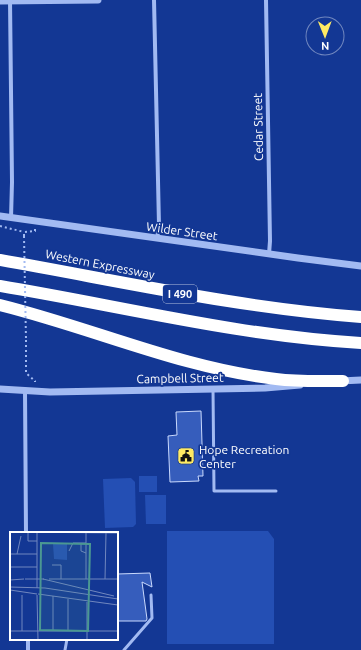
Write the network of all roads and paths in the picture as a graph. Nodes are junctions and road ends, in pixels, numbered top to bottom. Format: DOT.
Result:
graph roads {
  1 [pos="81,0"];
  2 [pos="98,0"];
  3 [pos="154,0"];
  4 [pos="266,0"];
  5 [pos="0,1"];
  6 [pos="10,1"];
  7 [pos="0,216"];
  8 [pos="11,218"];
  9 [pos="0,226"];
  10 [pos="24,232"];
  11 [pos="24,236"];
  12 [pos="157,239"];
  13 [pos="269,254"];
  14 [pos="0,260"];
  15 [pos="361,266"];
  16 [pos="0,286"];
  17 [pos="0,305"];
  18 [pos="361,317"];
  19 [pos="361,343"];
  20 [pos="361,380"];
  21 [pos="343,381"];
  22 [pos="0,389"];
  23 [pos="213,389"];
  24 [pos="25,391"];
  25 [pos="34,392"];
  26 [pos="276,491"];
  27 [pos="26,532"];
  28 [pos="151,595"];
  29 [pos="67,640"];
  30 [pos="66,650"];
  31 [pos="124,650"];
  1 -- 2 [label="street"];
  1 -- 6 [label="street"];
  3 -- 12 [label="street"];
  4 -- 13 [label="street, Cedar Street"];
  5 -- 6 [label="street"];
  6 -- 8 [label="street"];
  7 -- 8 [label="street, Wilder Street"];
  8 -- 12 [label="street, Wilder Street"];
  9 -- 10 [label="path"];
  11 -- 25 [label="path, bridge"];
  12 -- 13 [label="street, Wilder Street"];
  13 -- 15 [label="street, Wilder Street"];
  14 -- 18 [label="highway, Western Expressway / I 490"];
  16 -- 19 [label="highway, I 490"];
  17 -- 21 [label="highway"];
  20 -- 21 [label="street, Campbell Street"];
  21 -- 23 [label="street, Campbell Street"];
  22 -- 24 [label="street, Campbell Street"];
  23 -- 25 [label="street, Campbell Street"];
  23 -- 26 [label="lane"];
  24 -- 25 [label="street, Campbell Street"];
  24 -- 27 [label="street"];
  28 -- 31 [label="lane"];
  29 -- 30 [label="lane"];
}
